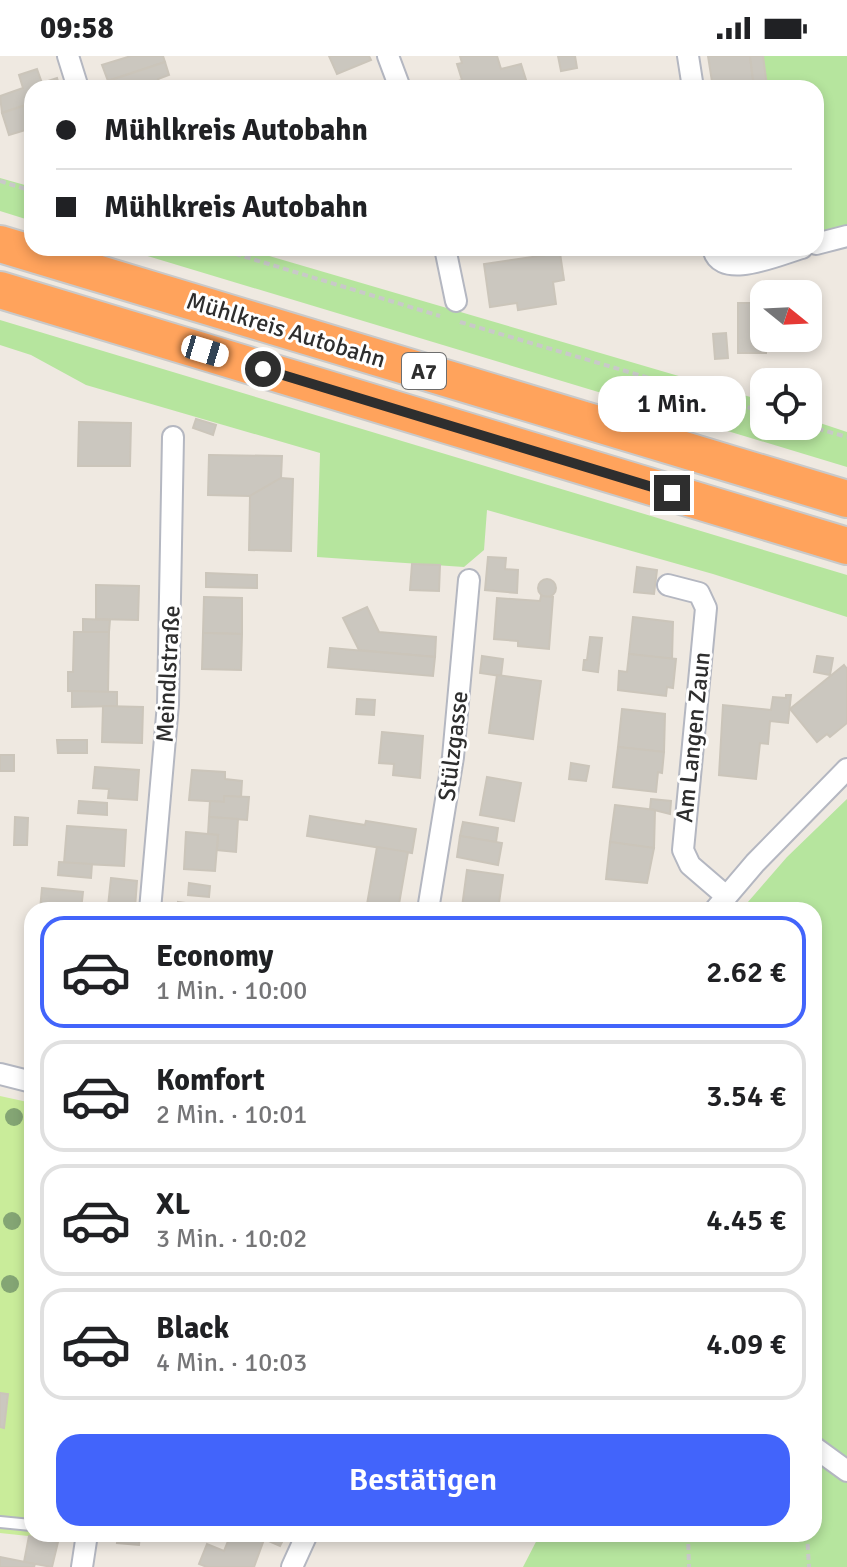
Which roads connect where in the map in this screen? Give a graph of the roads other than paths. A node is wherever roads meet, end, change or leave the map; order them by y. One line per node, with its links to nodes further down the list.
1 (68, 56): 4 (street)
2 (388, 56): 5 (street)
3 (688, 56): 6 (street)
4 (76, 80)
5 (397, 80)
6 (692, 80)
7 (847, 236): 8 (street)
8 (824, 242)
9 (0, 244): 10 (highway, Mühlkreis Autobahn / A7)
10 (24, 251)
11 (40, 256): 18 (highway, Mühlkreis Autobahn / A7)
12 (446, 256): 16 (street)
13 (718, 256): 14 (street)
14 (773, 256)
15 (0, 290): 19 (highway, Mühlkreis Autobahn / A7)
16 (454, 313)
17 (173, 437): 23 (street, Meindlstraße)
18 (847, 499)
19 (847, 546)
20 (469, 580): 24 (street, Stülzgasse)
21 (668, 585): 25 (street, Am Langen Zaun)
22 (847, 769): 26 (street, Am Langen Zaun)
23 (151, 902)
24 (429, 902)
25 (720, 902)
26 (722, 902)
27 (0, 1074): 28 (street)
28 (24, 1080)
29 (822, 1453): 30 (street)
30 (847, 1471)
31 (0, 1522): 32 (lane)
32 (24, 1524)
33 (86, 1542): 35 (street)
34 (303, 1542): 36 (street)
35 (82, 1567)
36 (292, 1567)

